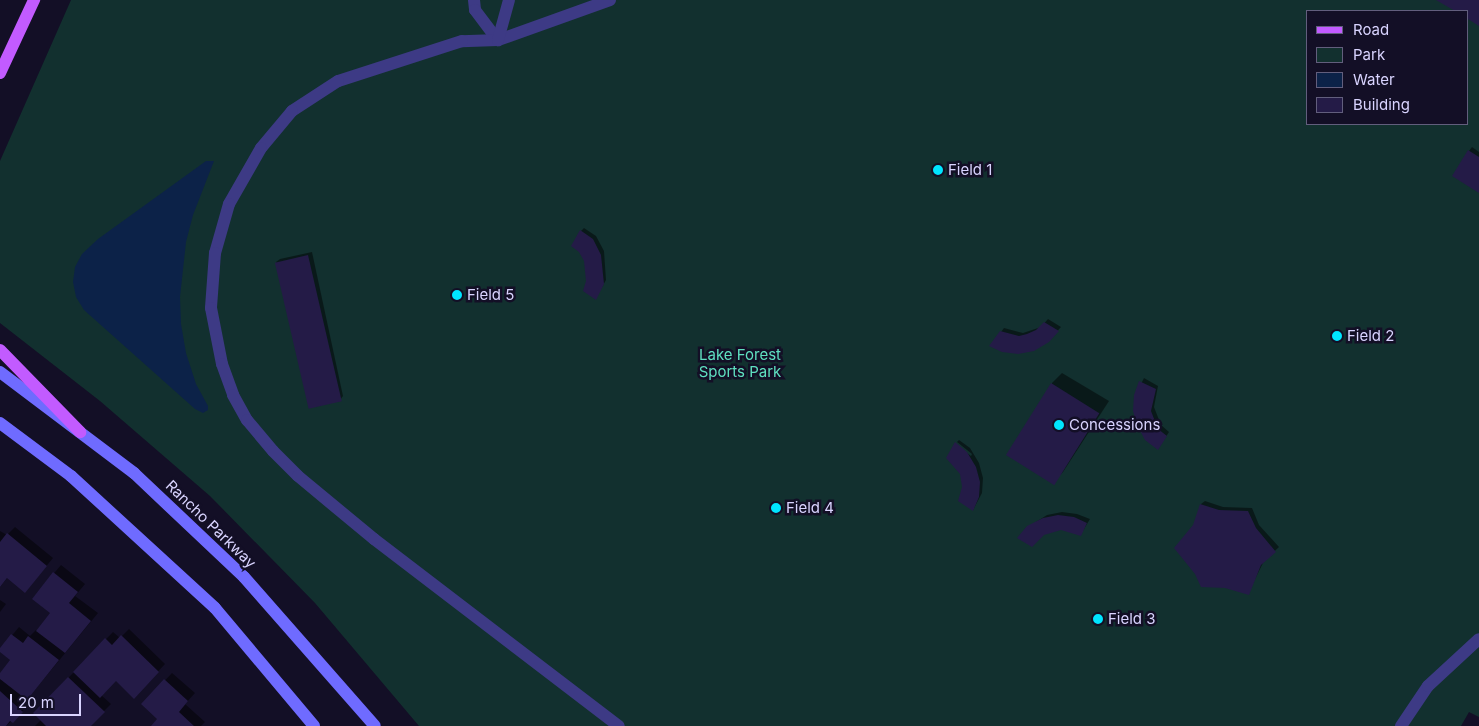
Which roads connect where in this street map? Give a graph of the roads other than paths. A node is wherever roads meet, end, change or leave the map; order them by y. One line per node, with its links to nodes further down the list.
1 (34, 0): 6 (main road)
2 (474, 0): 5 (street)
3 (509, 0): 5 (street)
4 (610, 0): 5 (street)
5 (498, 40): 14 (street)
6 (0, 73)
7 (0, 350): 10 (main road)
8 (0, 372): 10 (main road, Rancho Parkway)
9 (0, 422): 12 (main road)
10 (80, 432): 13 (main road, Rancho Parkway)
11 (1479, 639): 15 (street)
12 (314, 726)
13 (375, 726)
14 (619, 726)
15 (1401, 726)

